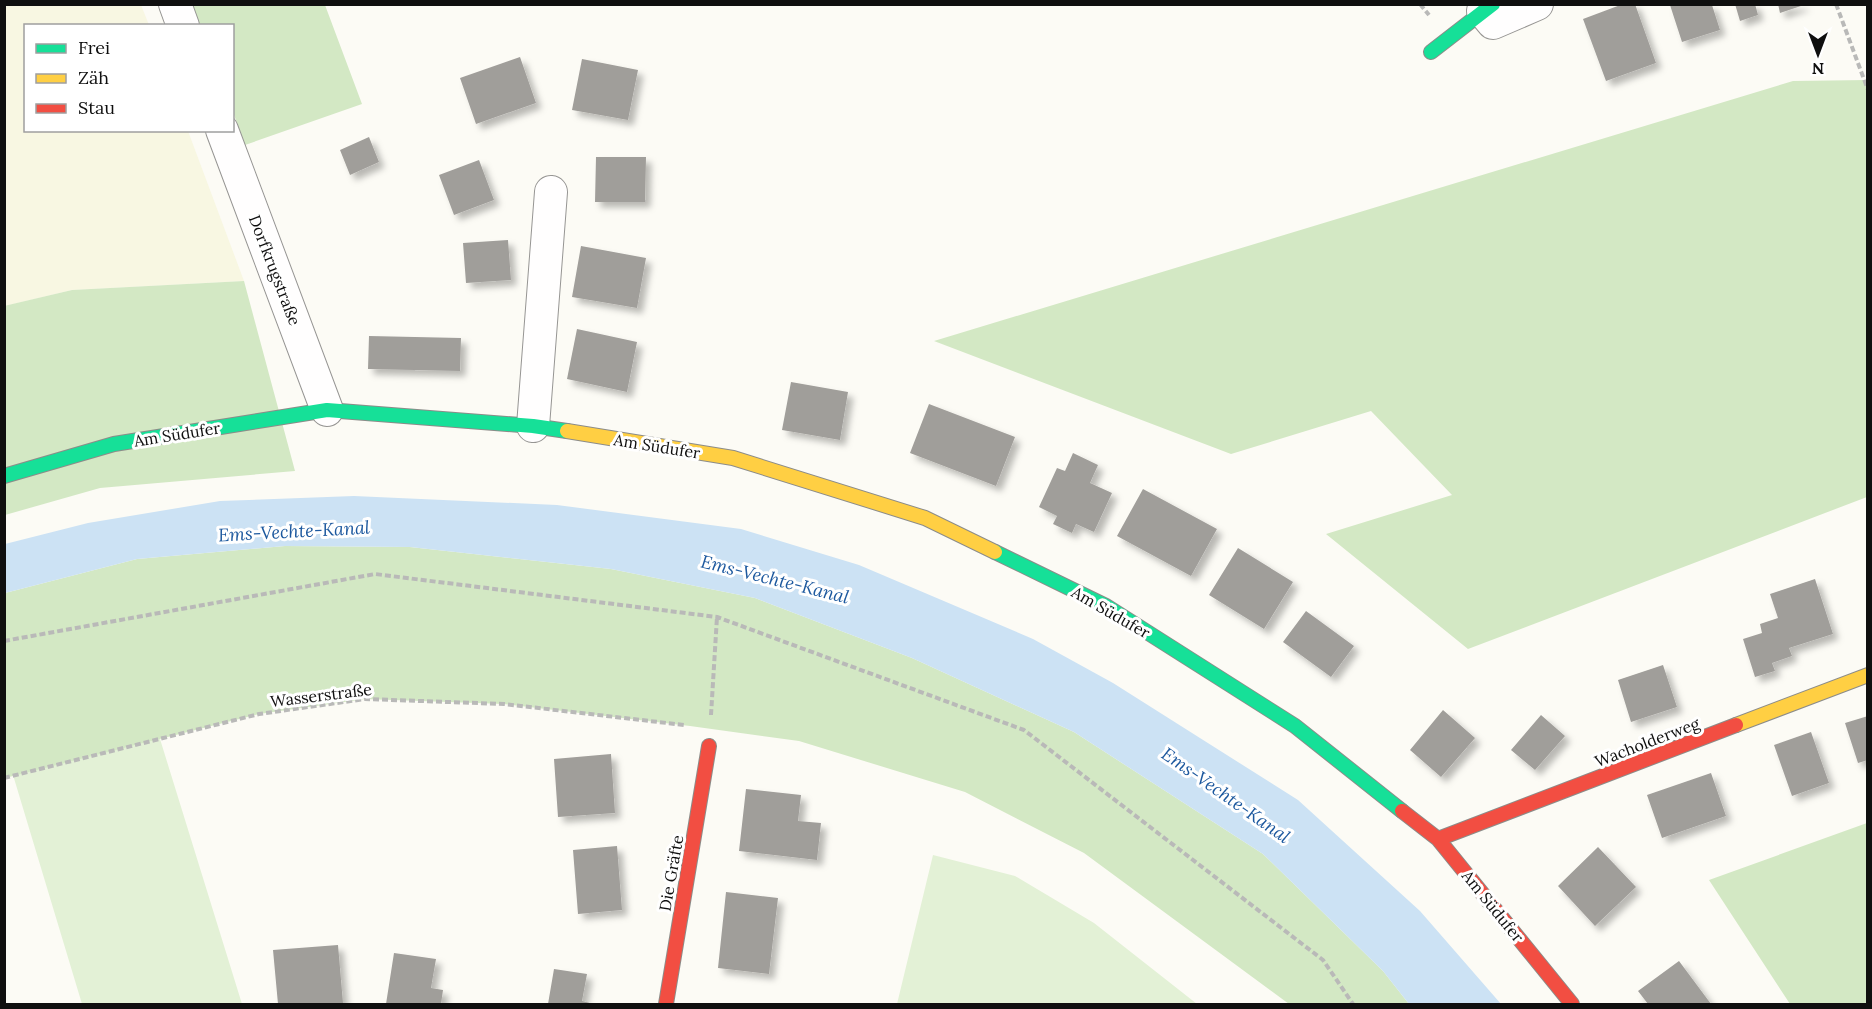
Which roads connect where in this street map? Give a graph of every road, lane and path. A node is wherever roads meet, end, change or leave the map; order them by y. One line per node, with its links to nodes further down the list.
1 (175, 4): 5 (street)
2 (1537, 4): 4 (street)
3 (1836, 4): 7 (path)
4 (1488, 8): 6 (street)
5 (182, 24)
6 (1431, 52)
7 (1868, 90)
8 (223, 132): 10 (street, Dorfkrugstraße)
9 (551, 192): 11 (street)
10 (327, 410): 11 (street, Am Südufer); 12 (street, Am Südufer)
11 (533, 426): 18 (street, Am Südufer)
12 (4, 476)
13 (717, 617): 14 (path); 16 (path); 20 (path)
14 (4, 641)
15 (1868, 675): 18 (street, Wacholderweg)
16 (709, 746): 17 (path, Wasserstraße); 19 (street, Die Gräfte)
17 (4, 778)
18 (1438, 839): 21 (street, Am Südufer)
19 (666, 1005)
20 (1353, 1005)
21 (1572, 1005)

